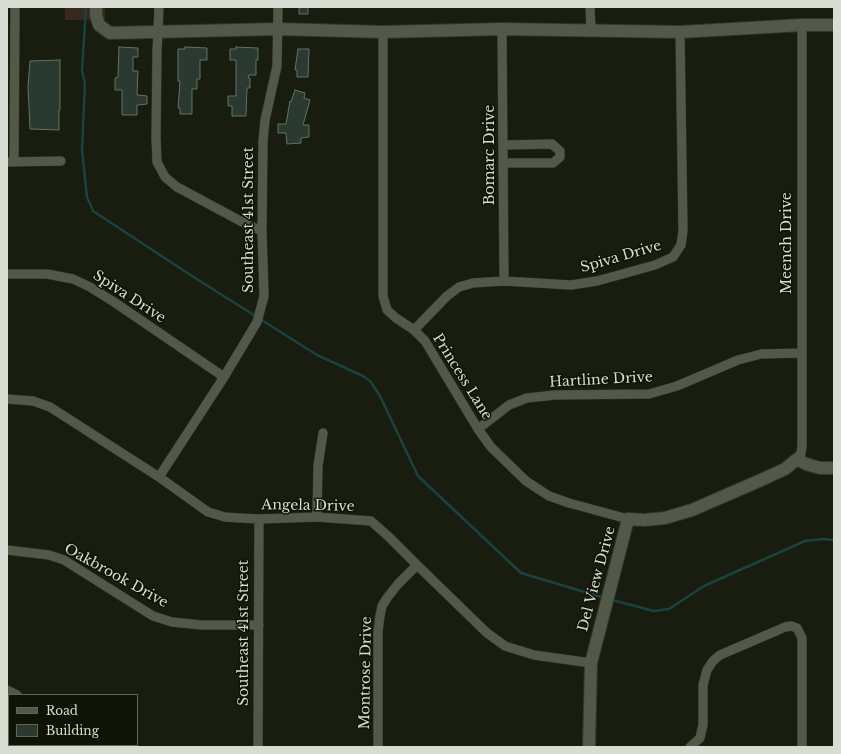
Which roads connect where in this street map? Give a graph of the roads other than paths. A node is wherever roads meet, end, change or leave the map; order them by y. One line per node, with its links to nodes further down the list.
1 (15, 7): 14 (street)
2 (96, 7): 11 (street)
3 (160, 7): 11 (street)
4 (278, 7): 8 (street, Southeast 41st Street)
5 (590, 7): 10 (street)
6 (802, 25): 7 (street); 13 (street); 23 (street, Meench Drive)
7 (834, 25)
8 (278, 30): 11 (street); 12 (street); 19 (street, Southeast 41st Street)
9 (502, 30): 10 (street); 12 (street); 15 (street, Bomarc Drive)
10 (591, 30): 13 (street)
11 (159, 32): 19 (street)
12 (383, 32): 22 (street, Princess Lane)
13 (680, 32): 21 (street, Spiva Drive)
14 (11, 59): 16 (street)
15 (504, 145): 18 (street, Bomarc Drive); 18 (street)
16 (10, 162): 17 (street)
17 (61, 162)
18 (504, 163): 21 (street, Bomarc Drive)
19 (262, 231): 24 (street, Southeast 41st Street)
20 (7, 274): 24 (street, Spiva Drive)
21 (504, 281): 22 (street, Spiva Drive)
22 (414, 330): 26 (street, Princess Lane)
23 (801, 352): 26 (street, Hartline Drive); 28 (street, Meench Drive)
24 (224, 377): 30 (street, Southeast 41st Street)
25 (7, 399): 30 (street, Angela Drive)
26 (478, 429): 32 (street, Princess Lane)
27 (323, 433): 31 (street)
28 (797, 459): 29 (street); 32 (street, Del View Drive)
29 (834, 468)
30 (159, 477): 33 (street, Angela Drive)
31 (317, 517): 33 (street, Angela Drive); 35 (street, Angela Drive)
32 (628, 518): 37 (street, Del View Drive)
33 (259, 519): 36 (street, Southeast 41st Street)
34 (7, 550): 36 (street, Oakbrook Drive)
35 (416, 565): 37 (street, Angela Drive); 39 (street, Montrose Drive)
36 (258, 626): 38 (street, Southeast 41st Street)
37 (591, 663): 40 (street, Del View Drive)
38 (258, 747)
39 (378, 747)
40 (589, 747)
41 (690, 747): 42 (street)
42 (802, 747)

